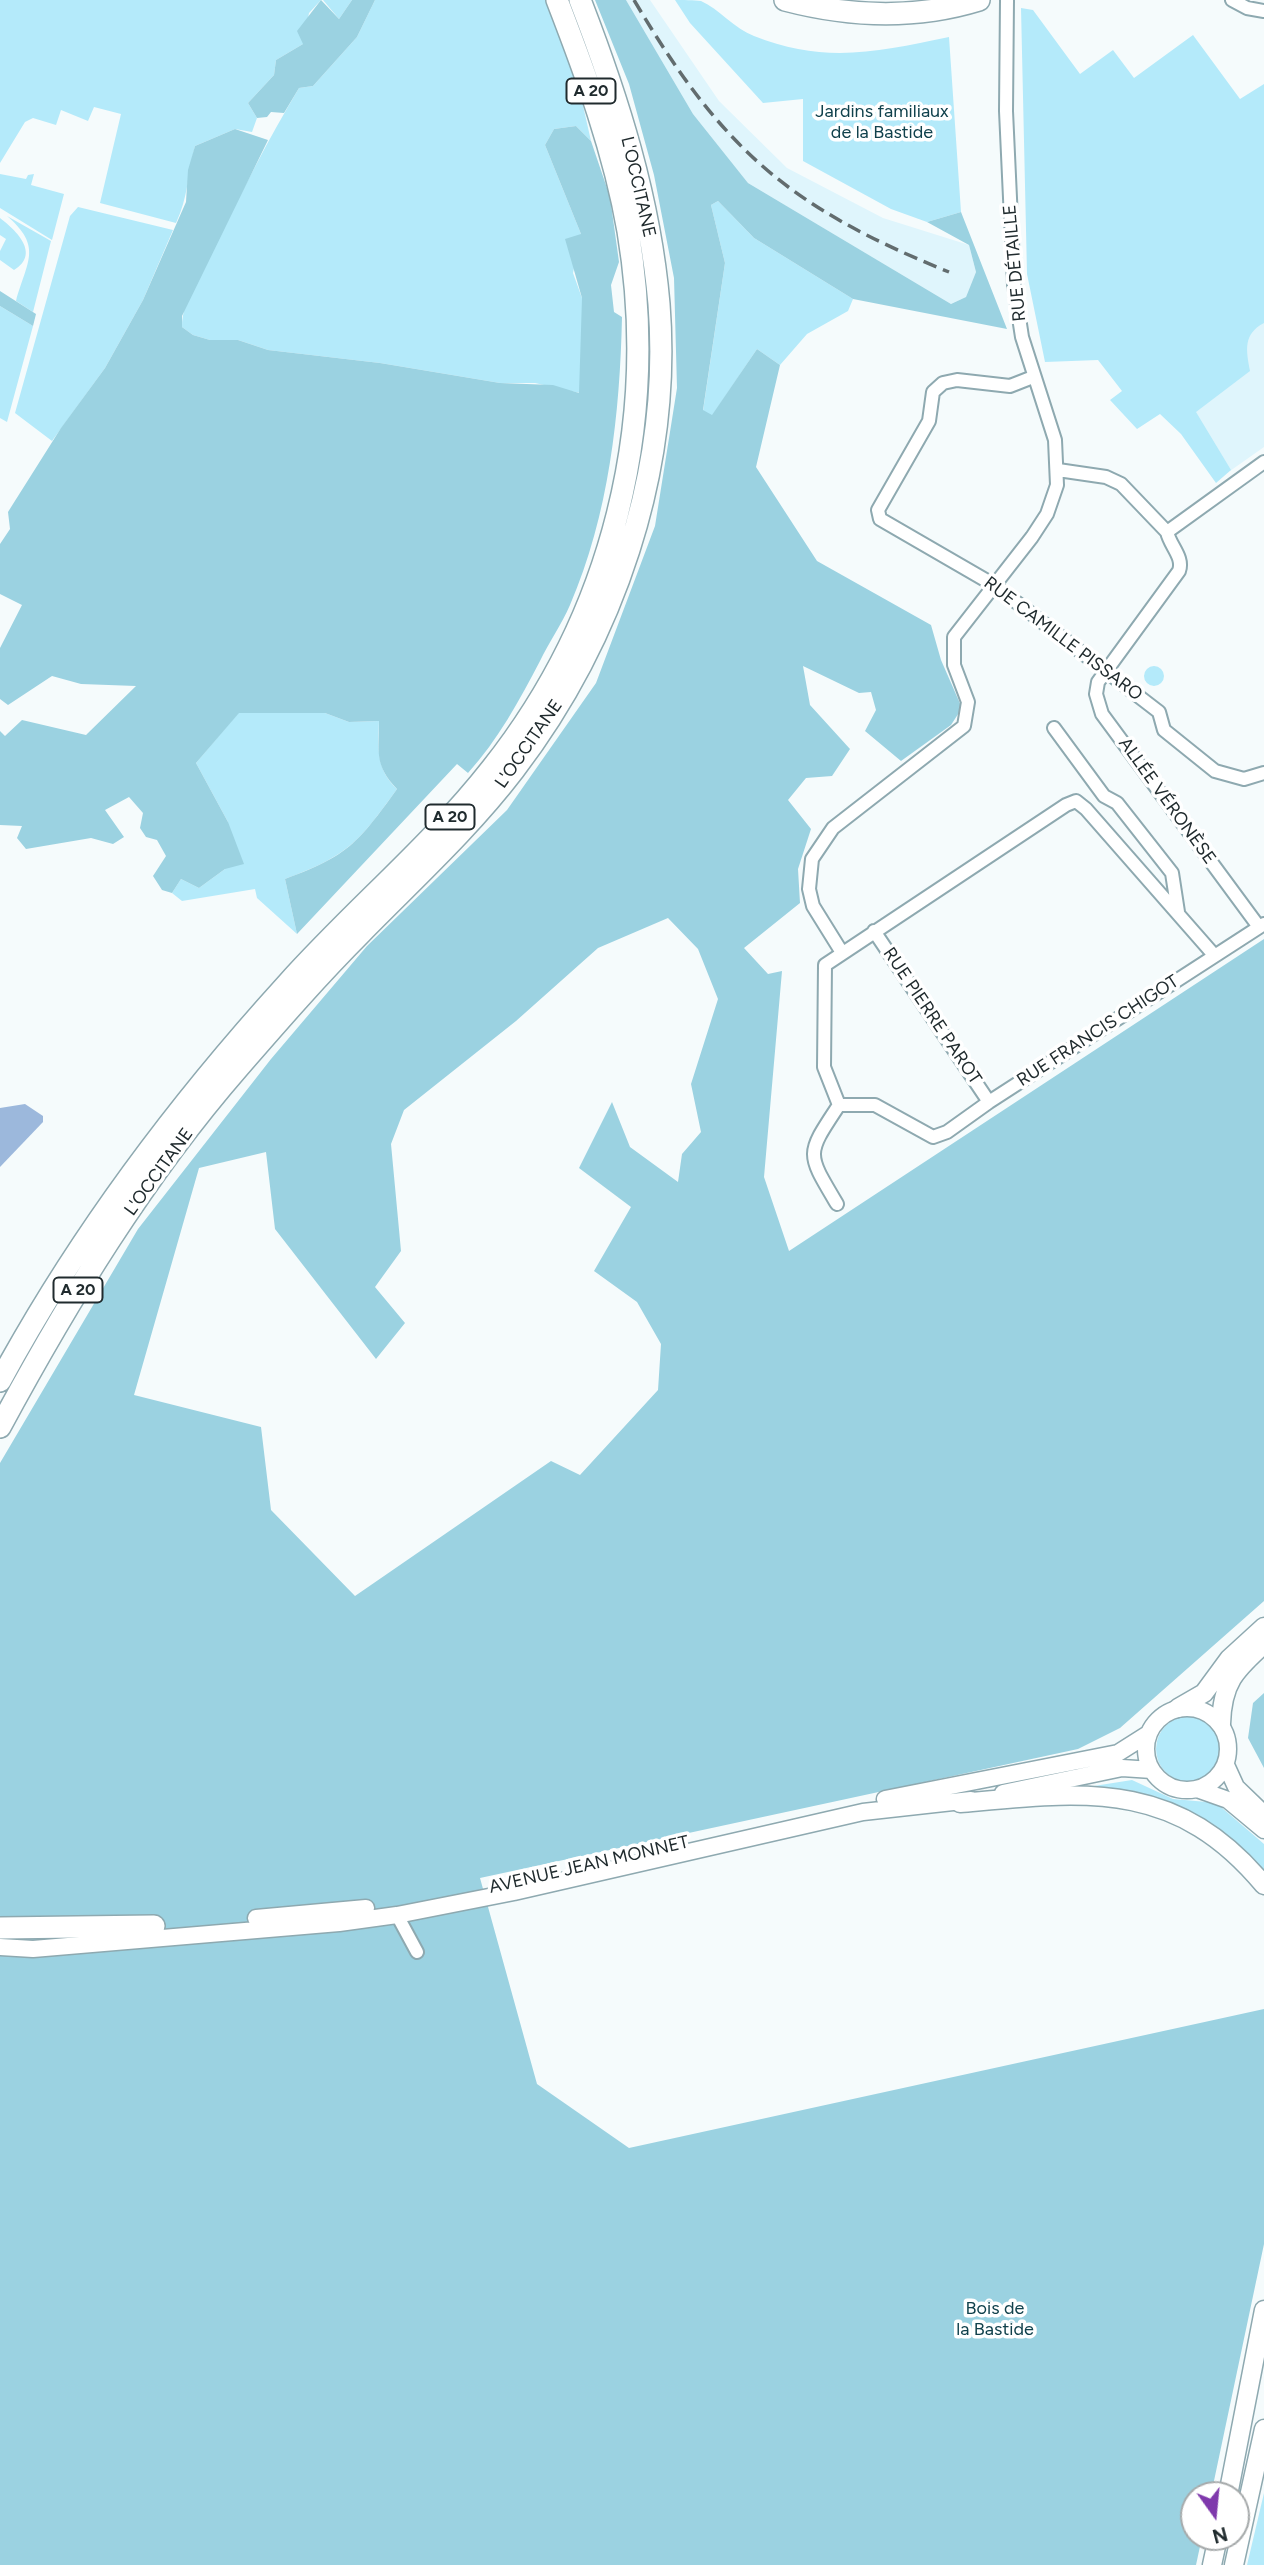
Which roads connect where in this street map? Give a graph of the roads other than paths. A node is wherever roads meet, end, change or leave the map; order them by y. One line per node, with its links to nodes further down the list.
1 (557, 0): 24 (highway, L'OCCITANE / A 20)
2 (580, 0): 25 (highway, L'OCCITANE / A 20)
3 (785, 0): 4 (highway)
4 (979, 0)
5 (1007, 0): 8 (street, RUE DÉTAILLE)
6 (1232, 0): 7 (street)
7 (1264, 11)
8 (1033, 377): 10 (street, RUE DÉTAILLE); 12 (street, RUE CAMILLE PISSARO)
9 (1264, 462): 11 (street)
10 (1058, 470): 11 (street); 12 (street, RUE DÉTAILLE)
11 (1167, 532): 13 (street, ALLÉE VÉRONÈSE)
12 (994, 585): 13 (street, RUE CAMILLE PISSARO); 19 (street, RUE DÉTAILLE)
13 (1108, 671): 15 (street, RUE CAMILLE PISSARO); 17 (street, ALLÉE VÉRONÈSE)
14 (1054, 728): 16 (street)
15 (1264, 773)
16 (1178, 912): 18 (street); 20 (street)
17 (1261, 926): 20 (street, RUE FRANCIS CHIGOT)
18 (874, 931): 19 (street); 21 (street, RUE PIERRE PAROT)
19 (841, 951): 22 (street)
20 (1214, 956): 21 (street, RUE FRANCIS CHIGOT)
21 (989, 1102): 22 (street, RUE FRANCIS CHIGOT)
22 (839, 1105): 23 (street)
23 (836, 1203)
24 (0, 1381)
25 (0, 1427)
26 (1264, 1627): 28 (main road)
27 (1264, 1644): 29 (main road)
28 (1178, 1708): 29 (main road); 30 (main road)
29 (1221, 1724): 31 (main road)
30 (1149, 1734): 32 (main road); 39 (main road, AVENUE JEAN MONNET)
31 (1226, 1765): 33 (main road); 35 (main road)
32 (1152, 1770): 33 (main road); 34 (main road, AVENUE JEAN MONNET)
33 (1197, 1789): 36 (main road)
34 (960, 1803): 37 (main road); 38 (main road, AVENUE JEAN MONNET)
35 (1264, 1814)
36 (1264, 1830)
37 (1264, 1885)
38 (397, 1915): 42 (main road, AVENUE JEAN MONNET); 43 (street)
39 (154, 1926): 40 (highway); 42 (main road, AVENUE JEAN MONNET)
40 (0, 1928)
41 (0, 1947): 42 (main road, AVENUE JEAN MONNET)
42 (18, 1947)
43 (417, 1952)
44 (1264, 2310): 47 (main road)
45 (1264, 2429): 48 (main road)
46 (1264, 2447): 49 (main road)
47 (1231, 2481)
48 (1250, 2492)
49 (1250, 2496)

